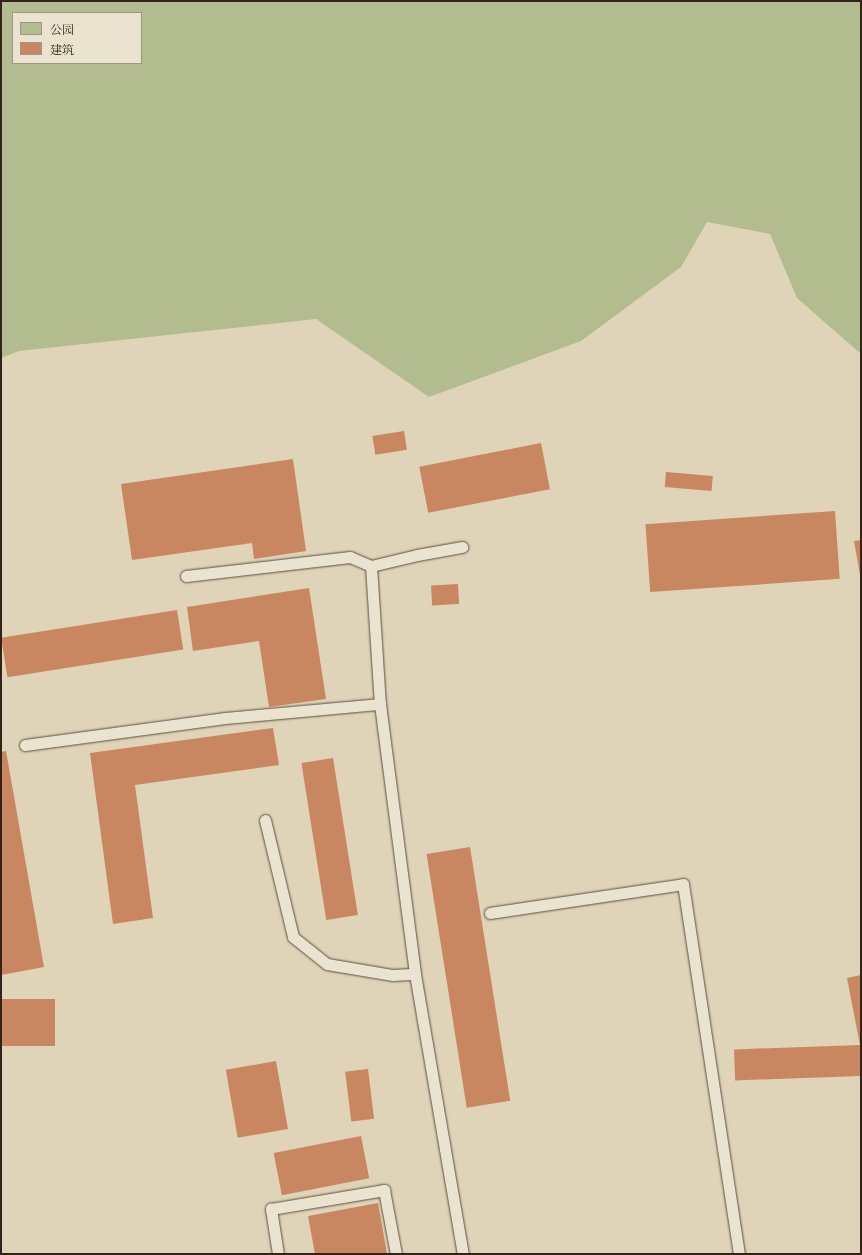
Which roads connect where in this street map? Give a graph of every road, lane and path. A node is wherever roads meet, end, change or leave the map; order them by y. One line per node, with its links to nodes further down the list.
1 (462, 547): 2 (lane)
2 (370, 566): 3 (lane); 4 (lane)
3 (186, 576)
4 (380, 704): 5 (lane); 8 (lane)
5 (25, 745)
6 (265, 820): 8 (lane)
7 (490, 913): 12 (lane)
8 (415, 974): 11 (lane)
9 (278, 1254): 10 (lane)
10 (396, 1254)
11 (463, 1254)
12 (739, 1254)

